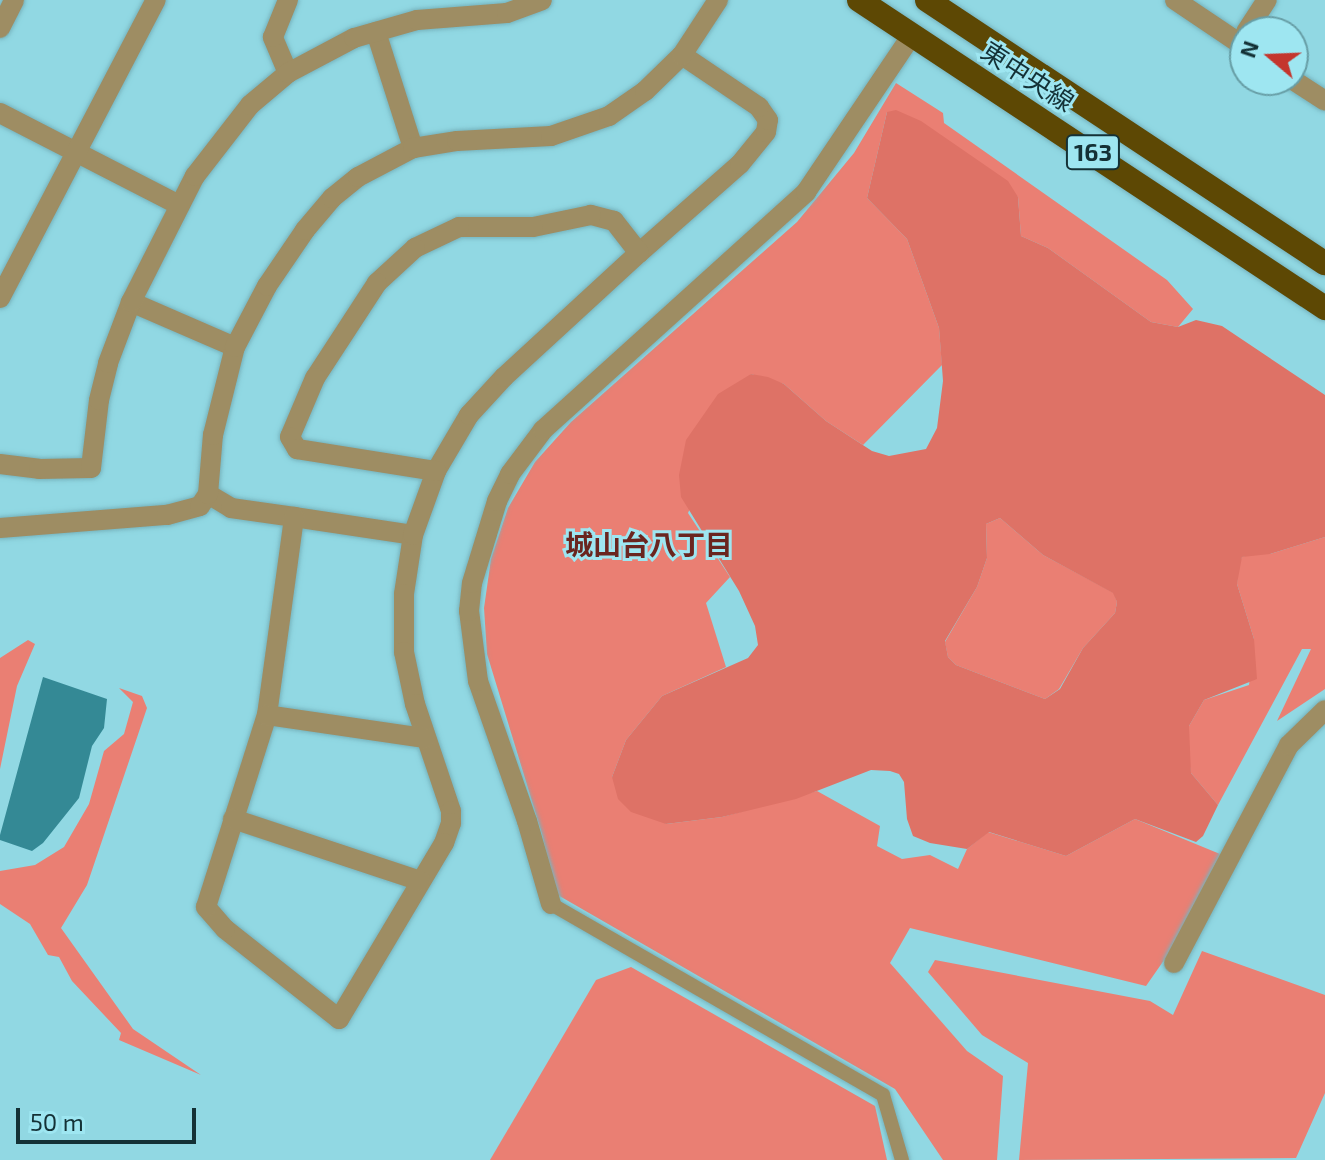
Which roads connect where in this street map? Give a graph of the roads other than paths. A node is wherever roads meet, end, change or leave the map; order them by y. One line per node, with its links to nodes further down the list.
1 (14, 0): 9 (street)
2 (156, 0): 17 (street)
3 (288, 0): 14 (street)
4 (542, 0): 11 (street)
5 (718, 0): 13 (street)
6 (859, 0): 12 (highway, 東中央線 / 163)
7 (927, 0): 20 (highway, 東中央線 / 163)
8 (1175, 0): 10 (street)
9 (0, 28)
10 (1229, 31)
11 (376, 32): 14 (street); 16 (street)
12 (912, 35): 23 (highway, 東中央線 / 163); 36 (street)
13 (682, 55): 16 (street); 19 (street)
14 (288, 73): 18 (street)
15 (0, 113): 17 (street)
16 (413, 148): 24 (street)
17 (75, 151): 18 (street); 21 (street)
18 (179, 205): 22 (street)
19 (639, 253): 26 (street); 26 (street)
20 (1325, 263)
21 (0, 298)
22 (131, 302): 24 (street); 25 (street)
23 (1325, 308)
24 (235, 347): 27 (street)
25 (0, 464)
26 (436, 471): 30 (street)
27 (208, 494): 28 (street); 29 (street)
28 (294, 517): 30 (street); 32 (street)
29 (0, 528)
30 (413, 535): 33 (street)
31 (1325, 710): 37 (street)
32 (267, 715): 33 (street); 34 (street)
33 (425, 738): 35 (street)
34 (233, 819): 35 (street); 35 (street)
35 (420, 881)
36 (551, 904): 38 (lane)
37 (1174, 963)
38 (902, 1160)

